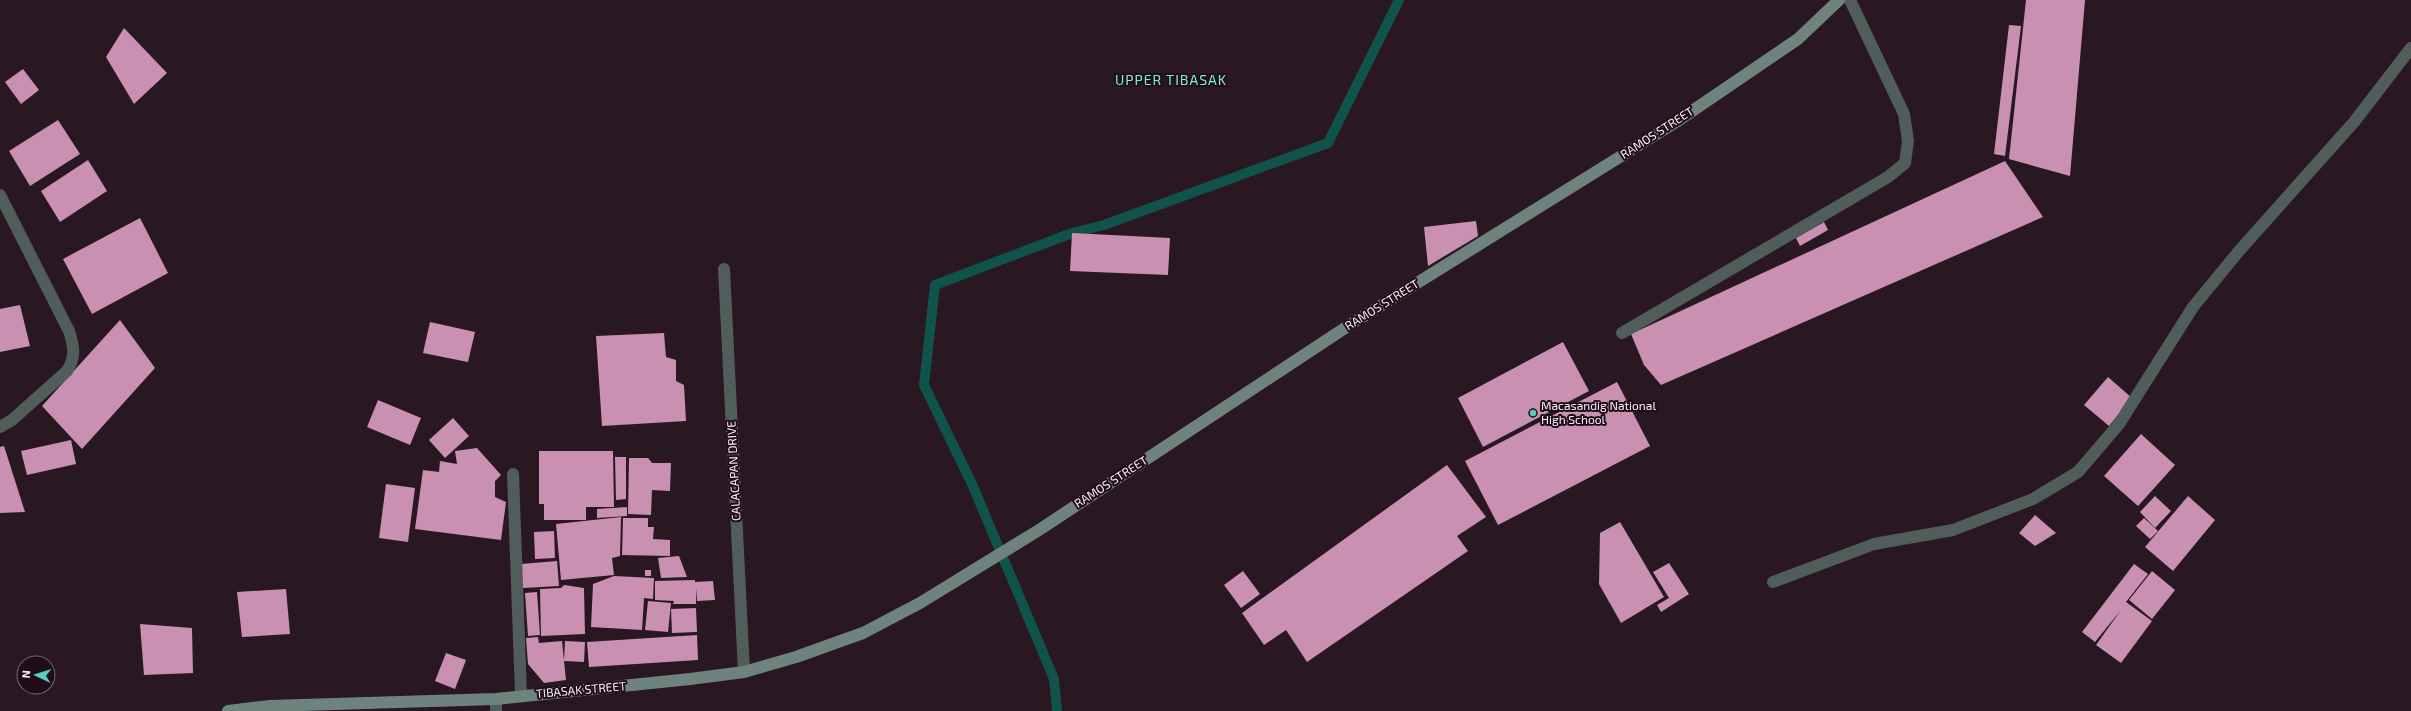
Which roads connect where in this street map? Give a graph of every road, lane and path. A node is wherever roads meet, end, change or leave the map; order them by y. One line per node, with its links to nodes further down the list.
1 (1839, 0): 10 (street, RAMOS STREET)
2 (1850, 0): 6 (street)
3 (2411, 48): 9 (street)
4 (0, 195): 7 (street)
5 (724, 270): 11 (street, CALACAPAN DRIVE)
6 (1622, 333)
7 (0, 427)
8 (514, 474): 12 (street)
9 (1773, 582)
10 (920, 602): 11 (street, TIBASAK STREET)
11 (744, 672): 12 (street, TIBASAK STREET)
12 (521, 695): 13 (street, TIBASAK STREET)
13 (496, 699): 14 (street, TIBASAK STREET); 15 (street)
14 (228, 711)
15 (496, 711)

